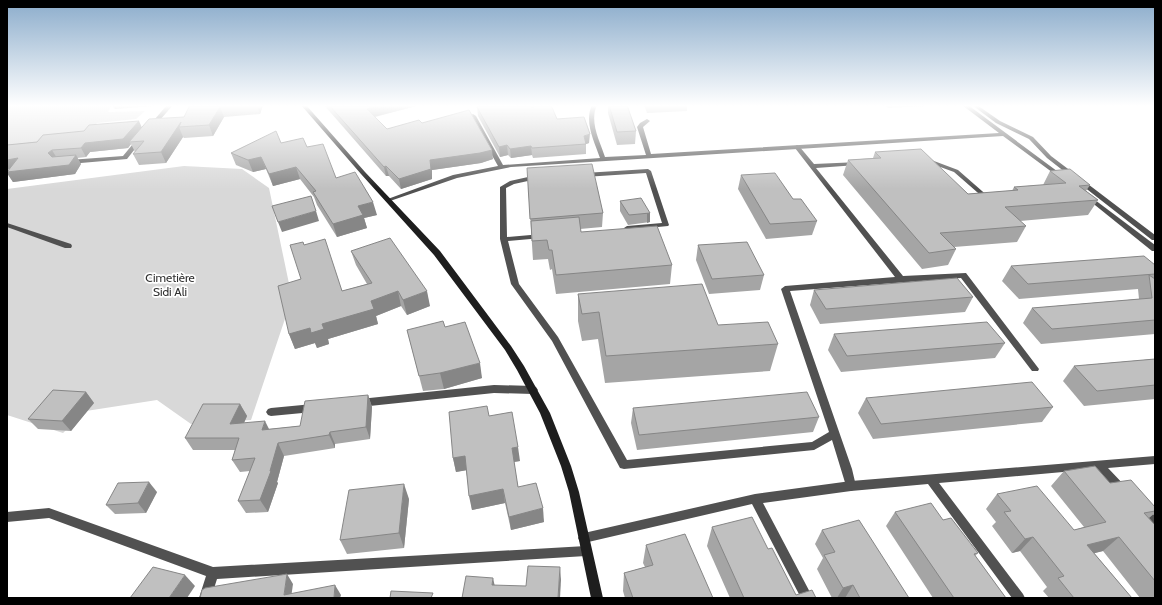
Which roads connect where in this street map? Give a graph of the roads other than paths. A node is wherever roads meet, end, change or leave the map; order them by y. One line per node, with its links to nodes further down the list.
1 (146, 133): 13 (street)
2 (330, 133): 22 (main road)
3 (483, 133): 15 (street)
4 (595, 133): 12 (street)
5 (642, 133): 10 (street)
6 (1021, 133): 8 (street)
7 (1004, 134): 8 (street); 9 (street); 19 (street)
8 (1029, 137): 26 (street)
9 (797, 147): 10 (street); 16 (street)
10 (649, 156): 12 (street)
11 (920, 158): 21 (street)
12 (603, 159): 15 (street)
13 (66, 162)
14 (866, 162): 16 (street)
15 (501, 166): 22 (street)
16 (812, 166): 30 (street)
17 (577, 175): 24 (street)
18 (545, 177): 27 (street)
19 (1065, 180)
20 (1084, 194): 29 (street)
21 (988, 198)
22 (388, 200): 32 (main road)
23 (7, 225): 28 (street)
24 (620, 229)
25 (551, 235): 27 (street)
26 (1155, 238)
27 (504, 239): 36 (street)
28 (68, 246)
29 (1155, 249)
30 (901, 279): 31 (street); 36 (street)
31 (1035, 369)
32 (533, 390): 33 (street); 44 (main road)
33 (348, 404)
34 (325, 407): 35 (street)
35 (271, 412)
36 (835, 434): 40 (street)
37 (1155, 460): 38 (street)
38 (1098, 465): 39 (street); 43 (street)
39 (931, 480): 40 (street); 50 (street)
40 (851, 486): 41 (street)
41 (755, 499): 44 (street); 49 (street)
42 (7, 517): 46 (street)
43 (1155, 524)
44 (584, 538): 45 (main road)
45 (586, 551): 46 (street); 48 (main road)
46 (213, 573): 47 (street)
47 (205, 598)
48 (597, 598)
49 (807, 598)
50 (1019, 598)

